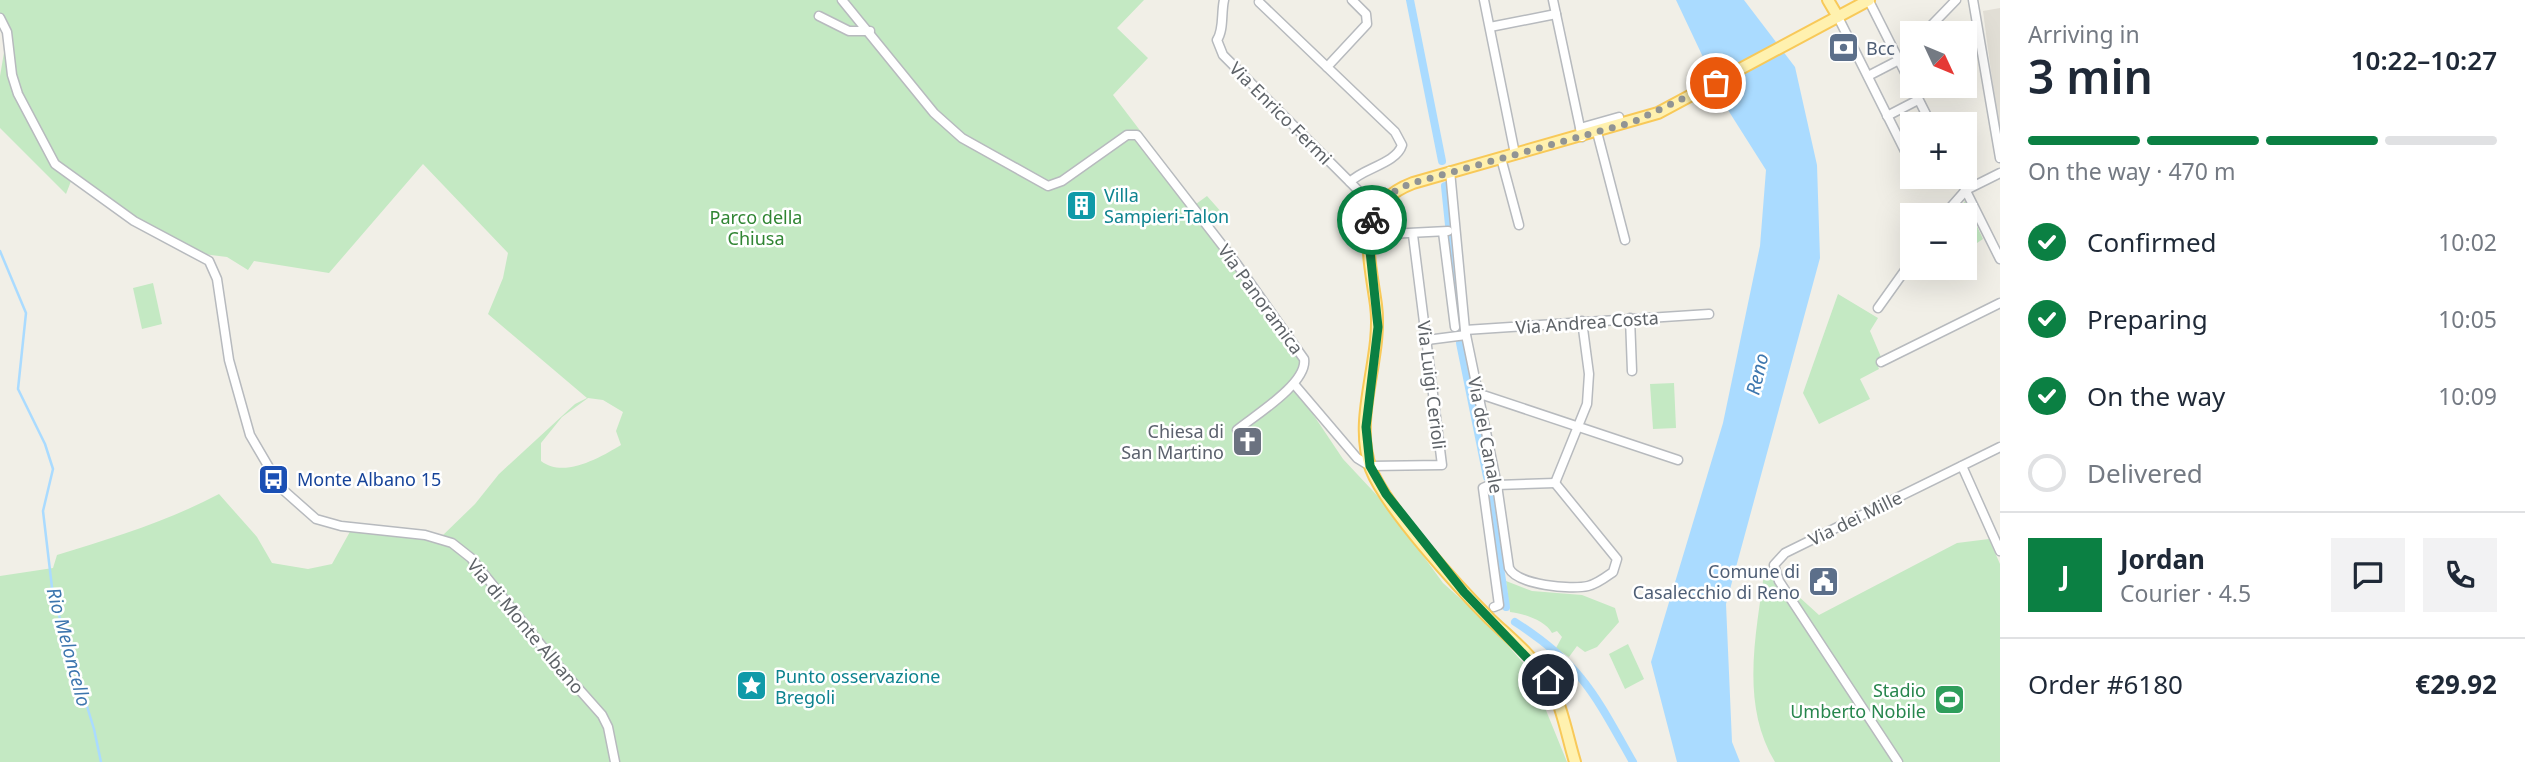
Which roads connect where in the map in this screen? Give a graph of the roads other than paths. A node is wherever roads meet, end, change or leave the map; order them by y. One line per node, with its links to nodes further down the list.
1 (842, 0): 17 (street, Via Panoramica)
2 (1224, 0): 33 (street, Via Enrico Fermi)
3 (1352, 0): 19 (street)
4 (1484, 0): 16 (street)
5 (1553, 0): 11 (street)
6 (1828, 0): 13 (main road)
7 (1869, 0): 13 (main road); 18 (street)
8 (1956, 0): 15 (street)
9 (1973, 0): 30 (street)
10 (1259, 2): 19 (street)
11 (1556, 14): 16 (street); 25 (street)
12 (819, 16): 17 (street)
13 (1838, 17): 20 (street); 26 (main road)
14 (0, 18): 68 (street, Via di Monte Albano)
15 (1936, 21)
16 (1490, 27): 28 (street)
17 (870, 31): 55 (street, Via Panoramica)
18 (1899, 60): 20 (street); 21 (street)
19 (1327, 67): 33 (street)
20 (1867, 76): 23 (street)
21 (1918, 100): 22 (street); 23 (street)
22 (1924, 112)
23 (1887, 116): 27 (street)
24 (1619, 117): 25 (street)
25 (1581, 132): 26 (main road); 28 (main road)
26 (1597, 132): 42 (street)
27 (1900, 141)
28 (1515, 153): 29 (main road)
29 (1501, 158): 31 (main road); 37 (street)
30 (2000, 158)
31 (1450, 171): 36 (main road); 38 (street, Via del Canale)
32 (2000, 173): 34 (street)
33 (1350, 182): 36 (street, Via Enrico Fermi)
34 (1966, 190): 35 (street); 43 (street)
35 (1955, 203)
36 (1376, 209): 40 (main road)
37 (1519, 225)
38 (1455, 231): 39 (street); 51 (street, Via del Canale)
39 (1443, 232): 41 (street); 50 (street)
40 (1369, 235): 41 (street); 61 (main road)
41 (1413, 235): 52 (street, Via Luigi Cerioli)
42 (1625, 240)
43 (2000, 259)
44 (1900, 277): 46 (street)
45 (2000, 303): 53 (street)
46 (1878, 308)
47 (1709, 314): 48 (street, Via Andrea Costa)
48 (1630, 318): 49 (street, Via Andrea Costa); 54 (street)
49 (1582, 321): 51 (street, Via Andrea Costa); 57 (street)
50 (1455, 327)
51 (1466, 332): 52 (street, Via Andrea Costa); 56 (street, Via del Canale)
52 (1427, 340): 61 (street, Via Luigi Cerioli)
53 (1881, 362)
54 (1632, 370)
55 (1294, 384): 58 (street); 61 (street, Via Panoramica)
56 (1477, 393): 57 (street); 64 (street, Via del Canale)
57 (1579, 426): 60 (street); 63 (street)
58 (1237, 430)
59 (2000, 447): 62 (street, Via dei Mille)
60 (1678, 460)
61 (1370, 466): 69 (main road)
62 (1962, 466): 65 (street); 70 (street, Via dei Mille)
63 (1555, 483): 64 (street); 64 (street, Via del Canale)
64 (1496, 484): 67 (street)
65 (1997, 535): 66 (street)
66 (2000, 551)
67 (1494, 607)
68 (615, 762)
69 (1574, 762)
70 (1898, 762)

